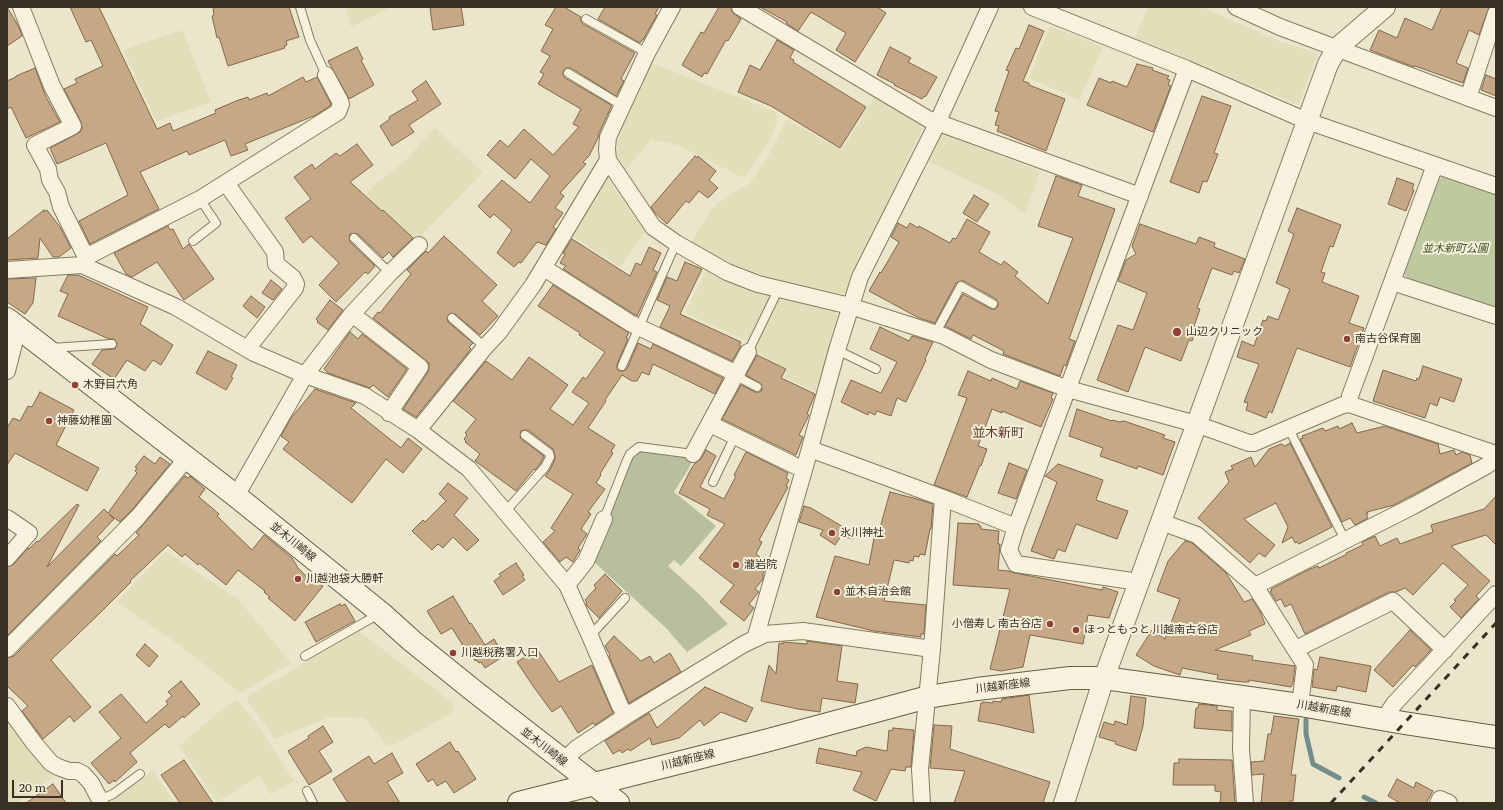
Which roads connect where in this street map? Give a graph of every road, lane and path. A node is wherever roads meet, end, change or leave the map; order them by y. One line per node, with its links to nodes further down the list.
1 (22, 7): 31 (street)
2 (300, 7): 15 (lane)
3 (672, 7): 12 (street)
4 (740, 7): 20 (street)
5 (990, 7): 20 (street)
6 (1032, 7): 13 (street)
7 (1385, 7): 11 (street)
8 (1243, 9): 11 (street)
9 (1495, 18): 16 (street)
10 (586, 19): 12 (lane)
11 (1337, 48): 16 (street); 19 (street)
12 (647, 53): 17 (street)
13 (1187, 69): 19 (street); 25 (street)
14 (568, 72): 17 (lane)
15 (326, 75): 23 (street)
16 (1468, 98): 18 (street)
17 (623, 106): 21 (street)
18 (1496, 108)
19 (1307, 121): 22 (street); 61 (street)
20 (936, 122): 25 (street); 38 (street)
21 (608, 160): 29 (street); 32 (street)
22 (1435, 165): 24 (street); 35 (street)
23 (226, 183): 26 (street); 48 (street)
24 (1496, 186)
25 (1140, 196): 57 (street)
26 (200, 198): 28 (lane); 31 (street)
27 (354, 238): 34 (lane)
28 (193, 242)
29 (676, 243): 36 (street); 43 (lane)
30 (419, 245): 34 (street)
31 (84, 261): 33 (street); 48 (street)
32 (544, 268): 43 (street); 46 (street)
33 (7, 270)
34 (390, 273): 39 (street)
35 (1392, 282): 40 (street); 58 (street)
36 (778, 288): 38 (street); 50 (lane)
37 (993, 304): 44 (lane)
38 (850, 306): 44 (street); 49 (street)
39 (352, 314): 54 (street); 59 (street)
40 (1496, 316)
41 (452, 318): 46 (lane)
42 (13, 323): 47 (main road, 並木川崎線); 53 (street)
43 (640, 327): 51 (lane); 55 (street)
44 (935, 334): 57 (street)
45 (112, 344): 47 (lane)
46 (485, 347): 62 (street)
47 (46, 349): 69 (main road, 並木川崎線)
48 (247, 349): 54 (street)
49 (837, 350): 52 (lane); 66 (street)
50 (748, 352): 55 (street)
51 (622, 366)
52 (876, 369)
53 (7, 371)
54 (305, 375): 59 (street); 72 (street)
55 (736, 375): 56 (lane); 60 (street)
56 (757, 387)
57 (1068, 389): 61 (street); 78 (street)
58 (1349, 404): 63 (street); 68 (street)
59 (389, 413): 62 (street)
60 (710, 424): 65 (street); 67 (street)
61 (1196, 424): 63 (street); 77 (street)
62 (418, 430): 74 (street)
63 (1289, 430): 79 (lane)
64 (525, 435): 74 (lane)
65 (735, 436): 70 (street); 71 (lane)
66 (810, 449): 70 (street); 73 (street)
67 (694, 454): 76 (lane)
68 (1496, 455): 79 (street)
69 (187, 458): 72 (main road, 並木川崎線); 89 (street)
70 (804, 470): 88 (street)
71 (713, 482)
72 (236, 496): 86 (main road, 並木川崎線)
73 (943, 498): 78 (street); 90 (street)
74 (505, 512): 82 (street)
75 (7, 518): 80 (street)
76 (604, 519): 82 (street)
77 (1161, 522): 81 (street); 83 (street)
78 (1016, 527): 81 (street)
79 (1345, 540): 83 (street)
80 (7, 558)
81 (1139, 582): 94 (street)
82 (567, 585): 87 (street)
83 (1255, 586): 91 (street)
84 (1496, 594): 92 (street)
85 (625, 598): 87 (lane)
86 (381, 613): 93 (lane); 102 (main road, 並木川崎線)
87 (590, 636): 99 (street)
88 (755, 639): 90 (street); 99 (street)
89 (7, 649)
90 (932, 649): 95 (street)
91 (1296, 649): 92 (street); 97 (street)
92 (1444, 650): 100 (street)
93 (305, 656)
94 (1104, 678): 95 (main road, 川越新座線); 96 (main road, 川越新座線); 111 (street)
95 (928, 697): 104 (main road, 川越新座線); 110 (street)
96 (1242, 697): 97 (main road, 川越新座線); 112 (street)
97 (1300, 705): 100 (main road, 川越新座線)
98 (7, 706): 106 (street)
99 (626, 716): 102 (street)
100 (1384, 719): 101 (main road, 川越新座線)
101 (1496, 737)
102 (563, 761): 104 (main road, 並木川崎線)
103 (140, 774): 106 (lane)
104 (595, 784): 108 (main road, 川越新座線); 109 (main road, 並木川崎線)
105 (307, 791): 107 (lane)
106 (100, 801)
107 (313, 803)
108 (519, 803)
109 (618, 803)
110 (922, 803)
111 (1064, 803)
112 (1245, 803)
113 (1438, 803): 114 (street)
114 (1449, 803)

